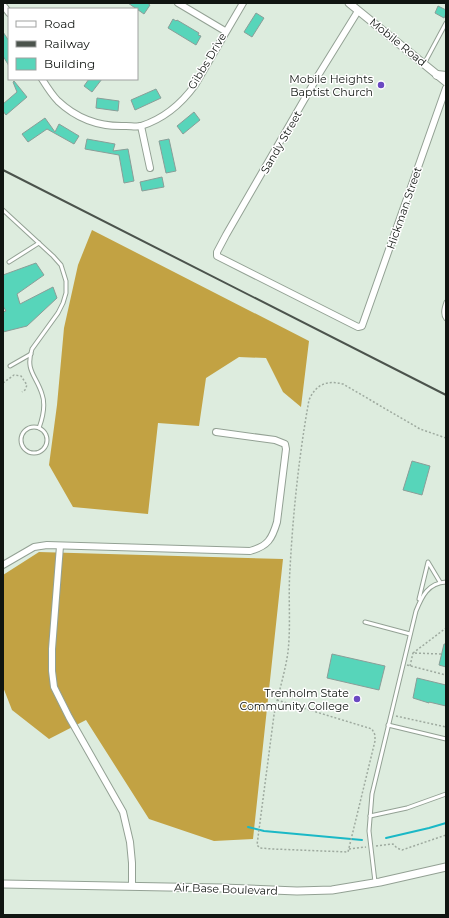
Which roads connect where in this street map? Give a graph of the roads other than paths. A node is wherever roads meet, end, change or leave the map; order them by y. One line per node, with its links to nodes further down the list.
1 (178, 3): 6 (street)
2 (243, 3): 6 (street, Gibbs Drive)
3 (349, 3): 4 (street, Mobile Road)
4 (358, 10): 7 (street, Mobile Road); 20 (street, Sandy Street)
5 (446, 23): 7 (lane)
6 (225, 31): 13 (street, Gibbs Drive)
7 (424, 64): 8 (street, Mobile Road)
8 (437, 75): 9 (main road); 11 (street, Mobile Road)
9 (446, 76)
10 (43, 80): 13 (street, Gibbs Drive)
11 (446, 82)
12 (446, 88): 20 (street, Hickman Street)
13 (141, 126): 14 (street)
14 (150, 168)
15 (3, 210): 16 (lane)
16 (39, 243): 17 (lane); 21 (lane)
17 (9, 262)
18 (446, 302): 19 (lane)
19 (446, 319)
20 (360, 327)
21 (31, 354): 22 (lane); 23 (lane)
22 (10, 366)
23 (39, 428): 23 (lane)
24 (216, 432): 25 (street)
25 (60, 546): 26 (street); 39 (street)
26 (3, 565)
27 (440, 582): 28 (lane); 29 (lane); 29 (lane)
28 (446, 582)
29 (416, 611): 31 (lane)
30 (365, 622): 31 (lane)
31 (410, 634): 32 (lane)
32 (388, 725): 33 (lane); 35 (lane)
33 (446, 739)
34 (446, 794): 35 (lane)
35 (370, 816): 37 (lane)
36 (446, 867): 37 (street, Air Base Boulevard)
37 (375, 883): 39 (street, Air Base Boulevard)
38 (3, 884): 39 (street, Air Base Boulevard)
39 (132, 886)

